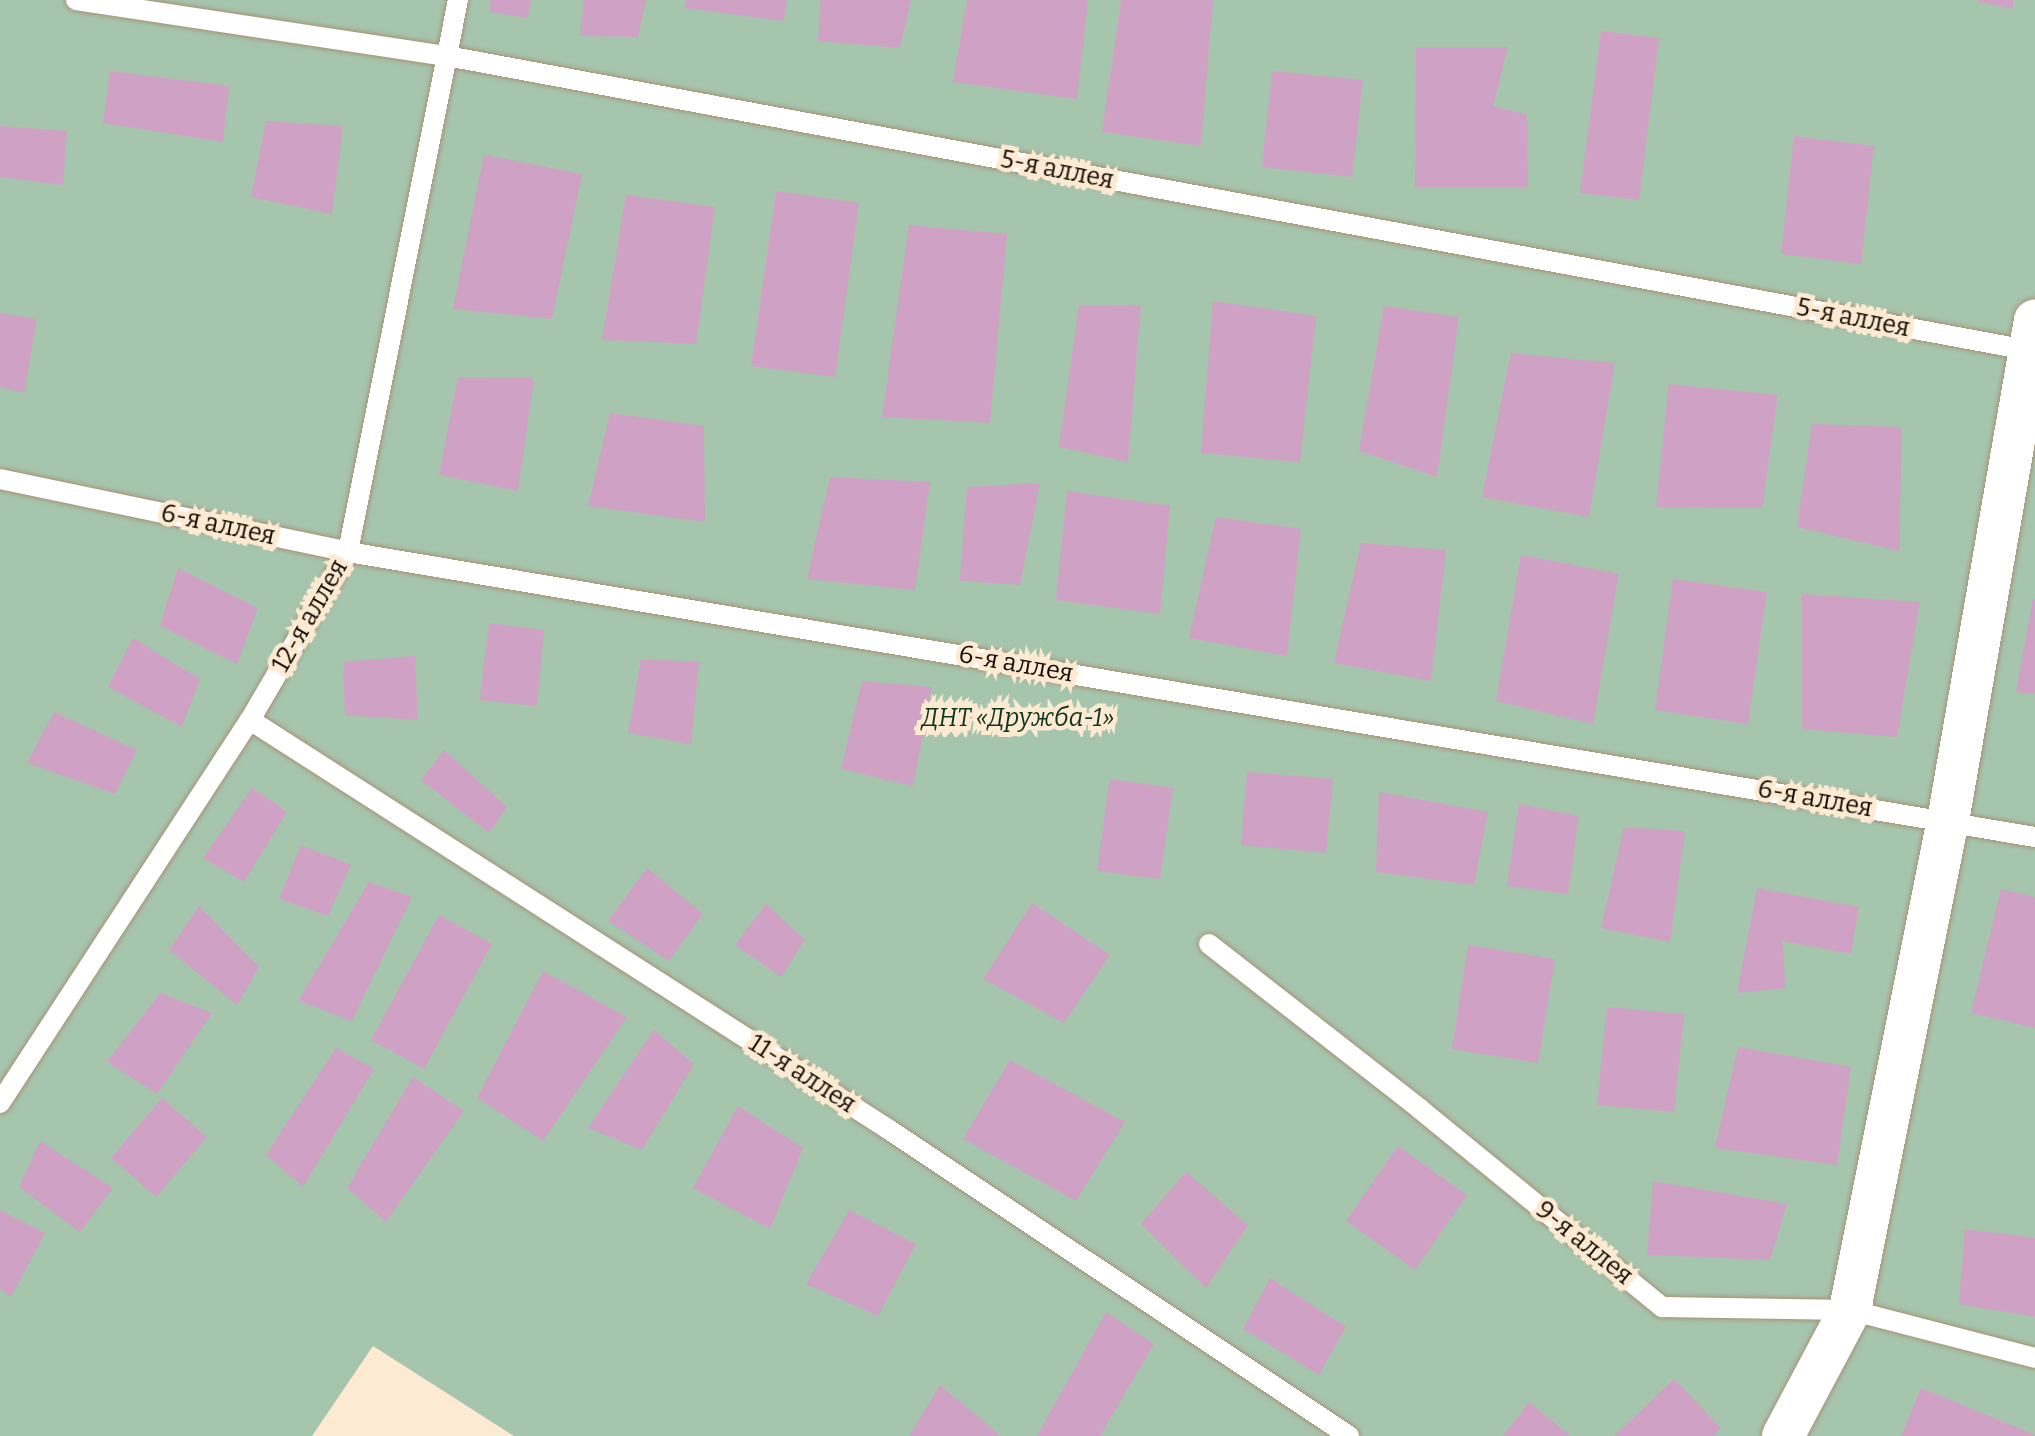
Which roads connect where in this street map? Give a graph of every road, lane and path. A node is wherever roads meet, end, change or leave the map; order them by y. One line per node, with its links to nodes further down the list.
1 (76, 0): 3 (lane, 5-я аллея)
2 (458, 0): 3 (lane, 12-я аллея)
3 (447, 56): 4 (lane, 5-я аллея); 6 (lane, 12-я аллея)
4 (2033, 341): 8 (street)
5 (0, 479): 6 (lane, 6-я аллея)
6 (348, 552): 7 (lane, 12-я аллея); 8 (lane, 6-я аллея)
7 (250, 720): 11 (lane, 12-я аллея); 15 (lane, 11-я аллея)
8 (1948, 821): 9 (lane, 6-я аллея); 12 (street)
9 (2035, 837)
10 (1208, 944): 12 (lane, 9-я аллея)
11 (0, 1103)
12 (1850, 1310): 13 (lane, 9-я аллея); 14 (street)
13 (2035, 1358)
14 (1793, 1432)
15 (1350, 1436)

